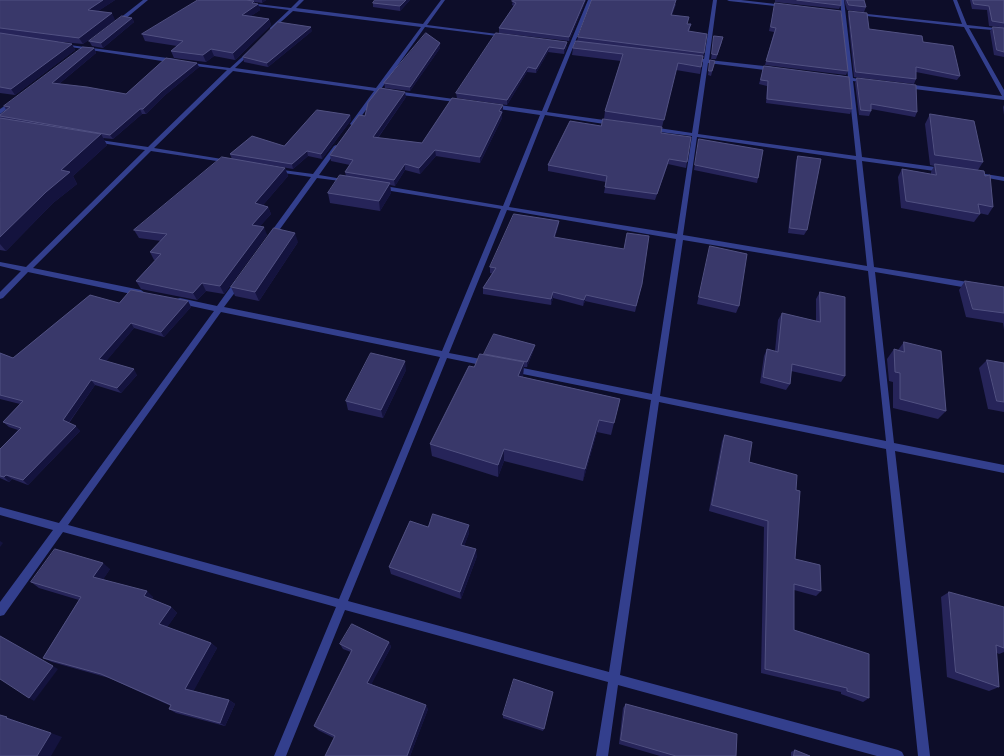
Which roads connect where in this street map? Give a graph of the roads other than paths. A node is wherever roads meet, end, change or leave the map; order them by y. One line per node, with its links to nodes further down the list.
1 (146, 0): 15 (street)
2 (302, 0): 11 (street)
3 (443, 0): 14 (street)
4 (590, 0): 39 (street)
5 (715, 0): 25 (street)
6 (729, 0): 10 (street)
7 (842, 0): 12 (street)
8 (955, 0): 13 (street)
9 (247, 4): 11 (street)
10 (790, 7)
11 (292, 9): 14 (street); 18 (street)
12 (840, 12): 13 (street); 29 (street)
13 (964, 25): 16 (street); 33 (street)
14 (424, 26): 17 (street); 32 (street)
15 (109, 29)
16 (1004, 30)
17 (510, 36)
18 (264, 37)
19 (54, 44): 21 (street)
20 (91, 44): 21 (street)
21 (84, 48): 23 (street); 26 (street)
22 (253, 48): 26 (street)
23 (78, 53)
24 (682, 58): 25 (street)
25 (706, 61): 27 (street); 42 (street)
26 (231, 69): 32 (street); 44 (street)
27 (782, 70)
28 (828, 76): 29 (street)
29 (851, 79): 30 (street); 45 (street)
30 (874, 82)
31 (897, 85): 35 (street)
32 (378, 90): 36 (street); 50 (street)
33 (1004, 95)
34 (18, 98): 38 (street)
35 (1004, 98)
36 (465, 102)
37 (488, 106): 39 (street)
38 (0, 112)
39 (544, 113): 40 (street); 54 (street)
40 (620, 124)
41 (642, 128): 42 (street)
42 (695, 135): 45 (street); 55 (street)
43 (90, 139): 44 (street)
44 (150, 149): 46 (street); 59 (street)
45 (860, 158): 48 (street); 58 (street)
46 (237, 163)
47 (268, 168): 50 (street)
48 (951, 171)
49 (974, 174): 51 (street)
50 (315, 176): 52 (street); 56 (street)
51 (1004, 179)
52 (353, 182)
53 (368, 185): 54 (street)
54 (505, 208): 55 (street); 66 (street)
55 (680, 237): 58 (street); 69 (street)
56 (265, 246)
57 (0, 264): 59 (street)
58 (872, 269): 61 (street); 70 (street)
59 (27, 270): 62 (street); 63 (street)
60 (242, 277): 65 (street)
61 (981, 287)
62 (150, 295)
63 (0, 296)
64 (173, 299): 65 (street)
65 (219, 309): 66 (street); 73 (street)
66 (445, 355): 67 (street); 74 (street)
67 (492, 365)
68 (507, 368): 69 (street)
69 (656, 398): 70 (street); 76 (street)
70 (891, 446): 71 (street); 80 (street)
71 (1004, 469)
72 (0, 511): 73 (street)
73 (60, 528): 74 (street); 75 (street)
74 (342, 605): 76 (street); 77 (street)
75 (0, 611)
76 (614, 679): 78 (street); 79 (street)
77 (280, 756)
78 (602, 756)
79 (898, 756)
80 (924, 756)

